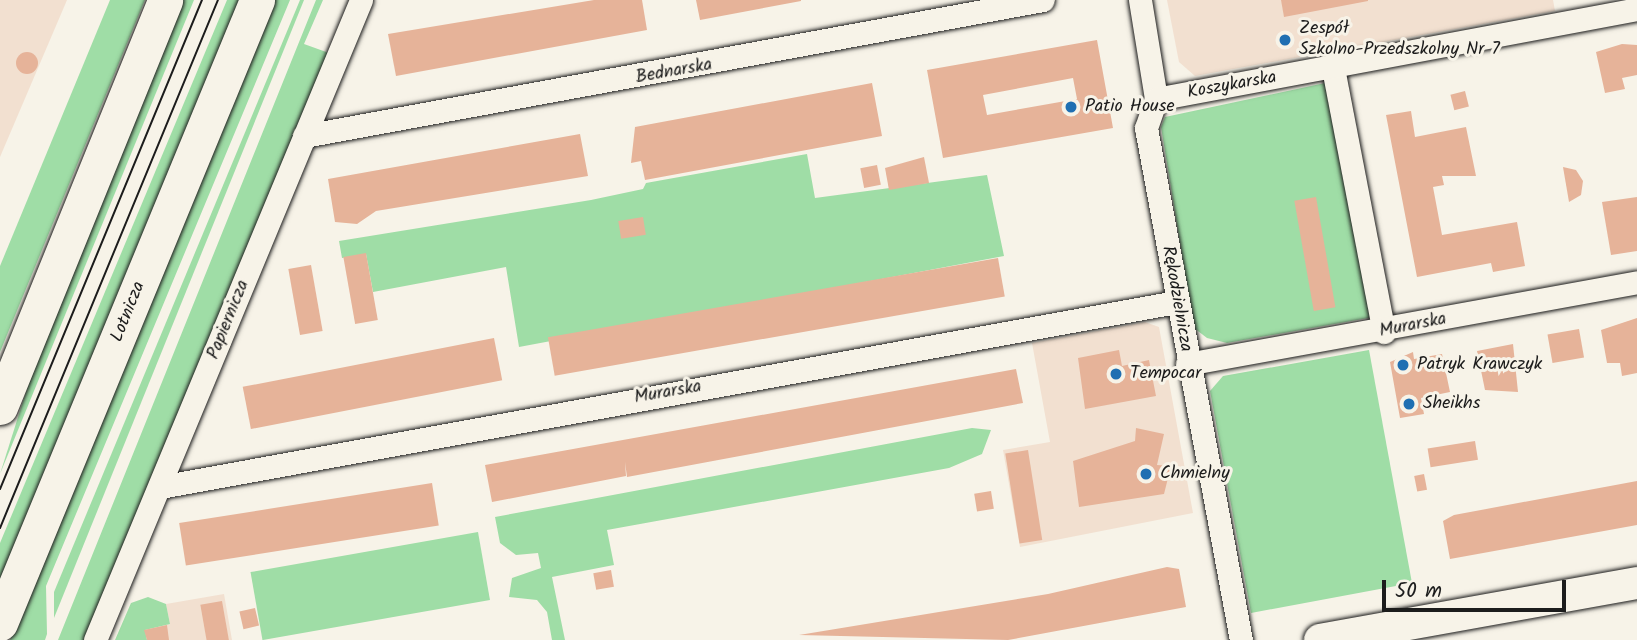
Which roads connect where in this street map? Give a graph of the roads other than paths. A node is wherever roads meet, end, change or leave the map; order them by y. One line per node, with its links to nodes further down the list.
1 (165, 0): 14 (main road)
2 (257, 0): 17 (main road, Lotnicza)
3 (360, 0): 9 (street, Papiernicza)
4 (1043, 0): 9 (street, Bednarska)
5 (1140, 0): 8 (street, Rękodzielnicza)
6 (1637, 9): 7 (street, Koszykarska)
7 (1333, 68): 8 (street, Koszykarska); 12 (street)
8 (1156, 99): 11 (street, Rękodzielnicza)
9 (304, 136): 15 (street, Papiernicza)
10 (1637, 282): 12 (street, Murarska)
11 (1176, 302): 13 (street, Rękodzielnicza); 15 (street, Murarska)
12 (1384, 332): 13 (street, Murarska)
13 (1187, 364): 19 (street, Rękodzielnicza)
14 (0, 407)
15 (160, 486): 18 (street, Papiernicza)
16 (1637, 583): 20 (street)
17 (0, 623)
18 (95, 640)
19 (1241, 640)
20 (1320, 640)

